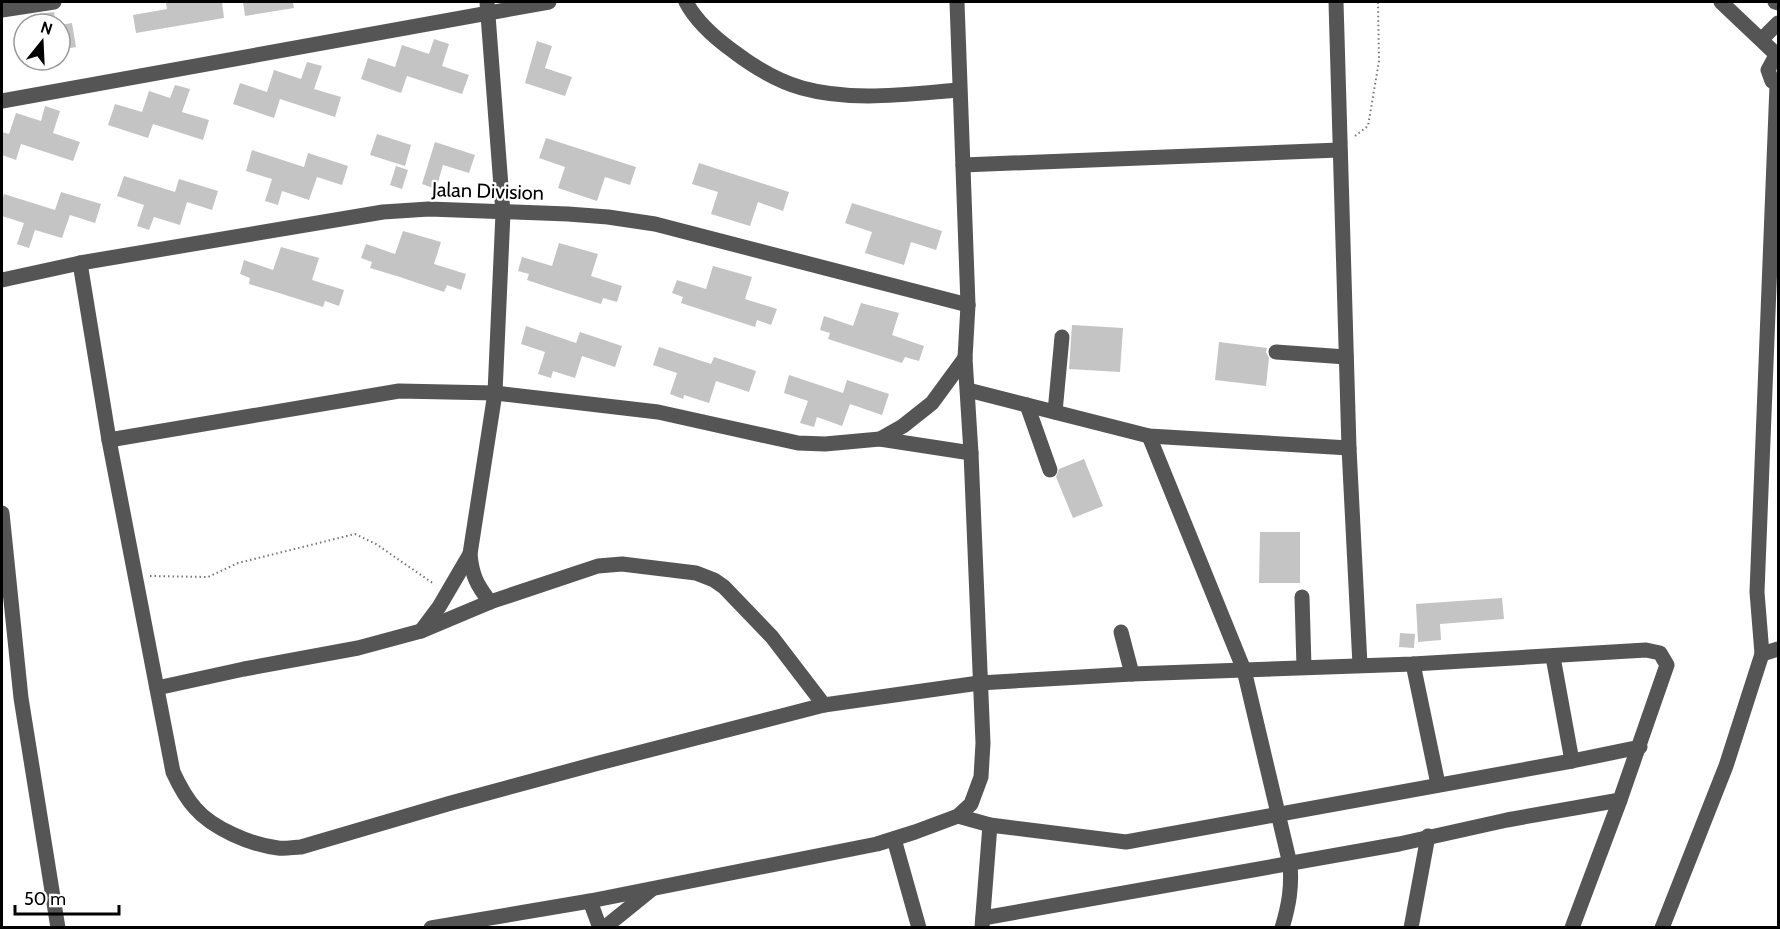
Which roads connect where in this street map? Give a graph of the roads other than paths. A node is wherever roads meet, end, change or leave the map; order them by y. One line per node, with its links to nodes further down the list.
1 (54, 2): 8 (street)
2 (549, 2): 7 (street)
3 (686, 2): 13 (street)
4 (957, 2): 13 (street)
5 (1721, 2): 10 (street)
6 (1332, 3): 15 (street)
7 (488, 7): 14 (street); 17 (street)
8 (2, 10)
9 (1779, 23): 10 (street)
10 (1762, 39): 11 (street)
11 (1779, 56): 12 (street)
12 (1778, 85): 42 (street)
13 (959, 90): 16 (street)
14 (2, 101)
15 (1339, 150): 16 (street); 23 (street)
16 (963, 165): 20 (street)
17 (503, 213): 18 (street, Jalan Division); 20 (street, Jalan Division); 26 (street)
18 (80, 263): 19 (street, Jalan Division); 31 (street)
19 (2, 280)
20 (968, 305): 24 (street)
21 (1062, 338): 28 (street)
22 (1276, 352): 23 (street)
23 (1346, 357): 32 (street)
24 (965, 358): 25 (street); 30 (street)
25 (968, 390): 27 (street); 33 (street)
26 (495, 393): 30 (street); 31 (street); 36 (street)
27 (1027, 405): 28 (street); 34 (street)
28 (1055, 412): 29 (street)
29 (1149, 436): 32 (street); 47 (street)
30 (880, 439): 33 (street)
31 (109, 440): 50 (street)
32 (1349, 448): 45 (street)
33 (971, 453): 49 (street)
34 (1050, 470)
35 (2, 513): 65 (street)
36 (470, 554): 38 (street); 39 (street)
37 (1302, 597): 46 (street)
38 (490, 602): 39 (street); 51 (street)
39 (421, 631): 50 (street)
40 (1121, 632): 48 (street)
41 (1779, 649): 42 (street)
42 (1762, 654): 72 (street)
43 (1552, 657): 44 (street); 52 (street); 53 (street)
44 (1413, 664): 45 (street); 54 (street)
45 (1360, 665): 46 (street)
46 (1304, 667): 47 (street)
47 (1244, 670): 48 (street); 56 (street)
48 (1132, 674): 49 (street)
49 (979, 683): 51 (street); 57 (street)
50 (157, 688): 51 (street)
51 (824, 705)
52 (1640, 747): 53 (street); 55 (street)
53 (1572, 761): 54 (street)
54 (1438, 784): 56 (street)
55 (1620, 800): 59 (street); 71 (street)
56 (1279, 813): 58 (street); 61 (street)
57 (958, 816): 58 (street); 60 (street)
58 (990, 825): 64 (street)
59 (1428, 836): 61 (street); 70 (street)
60 (894, 839): 62 (street); 68 (street)
61 (1290, 864): 64 (street); 69 (street)
62 (653, 889): 63 (street); 67 (street)
63 (590, 901): 66 (street); 67 (street)
64 (982, 923)
65 (58, 927)
66 (431, 927)
67 (602, 927)
68 (920, 927)
69 (1282, 927)
70 (1411, 927)
71 (1572, 927)
72 (1662, 927)

